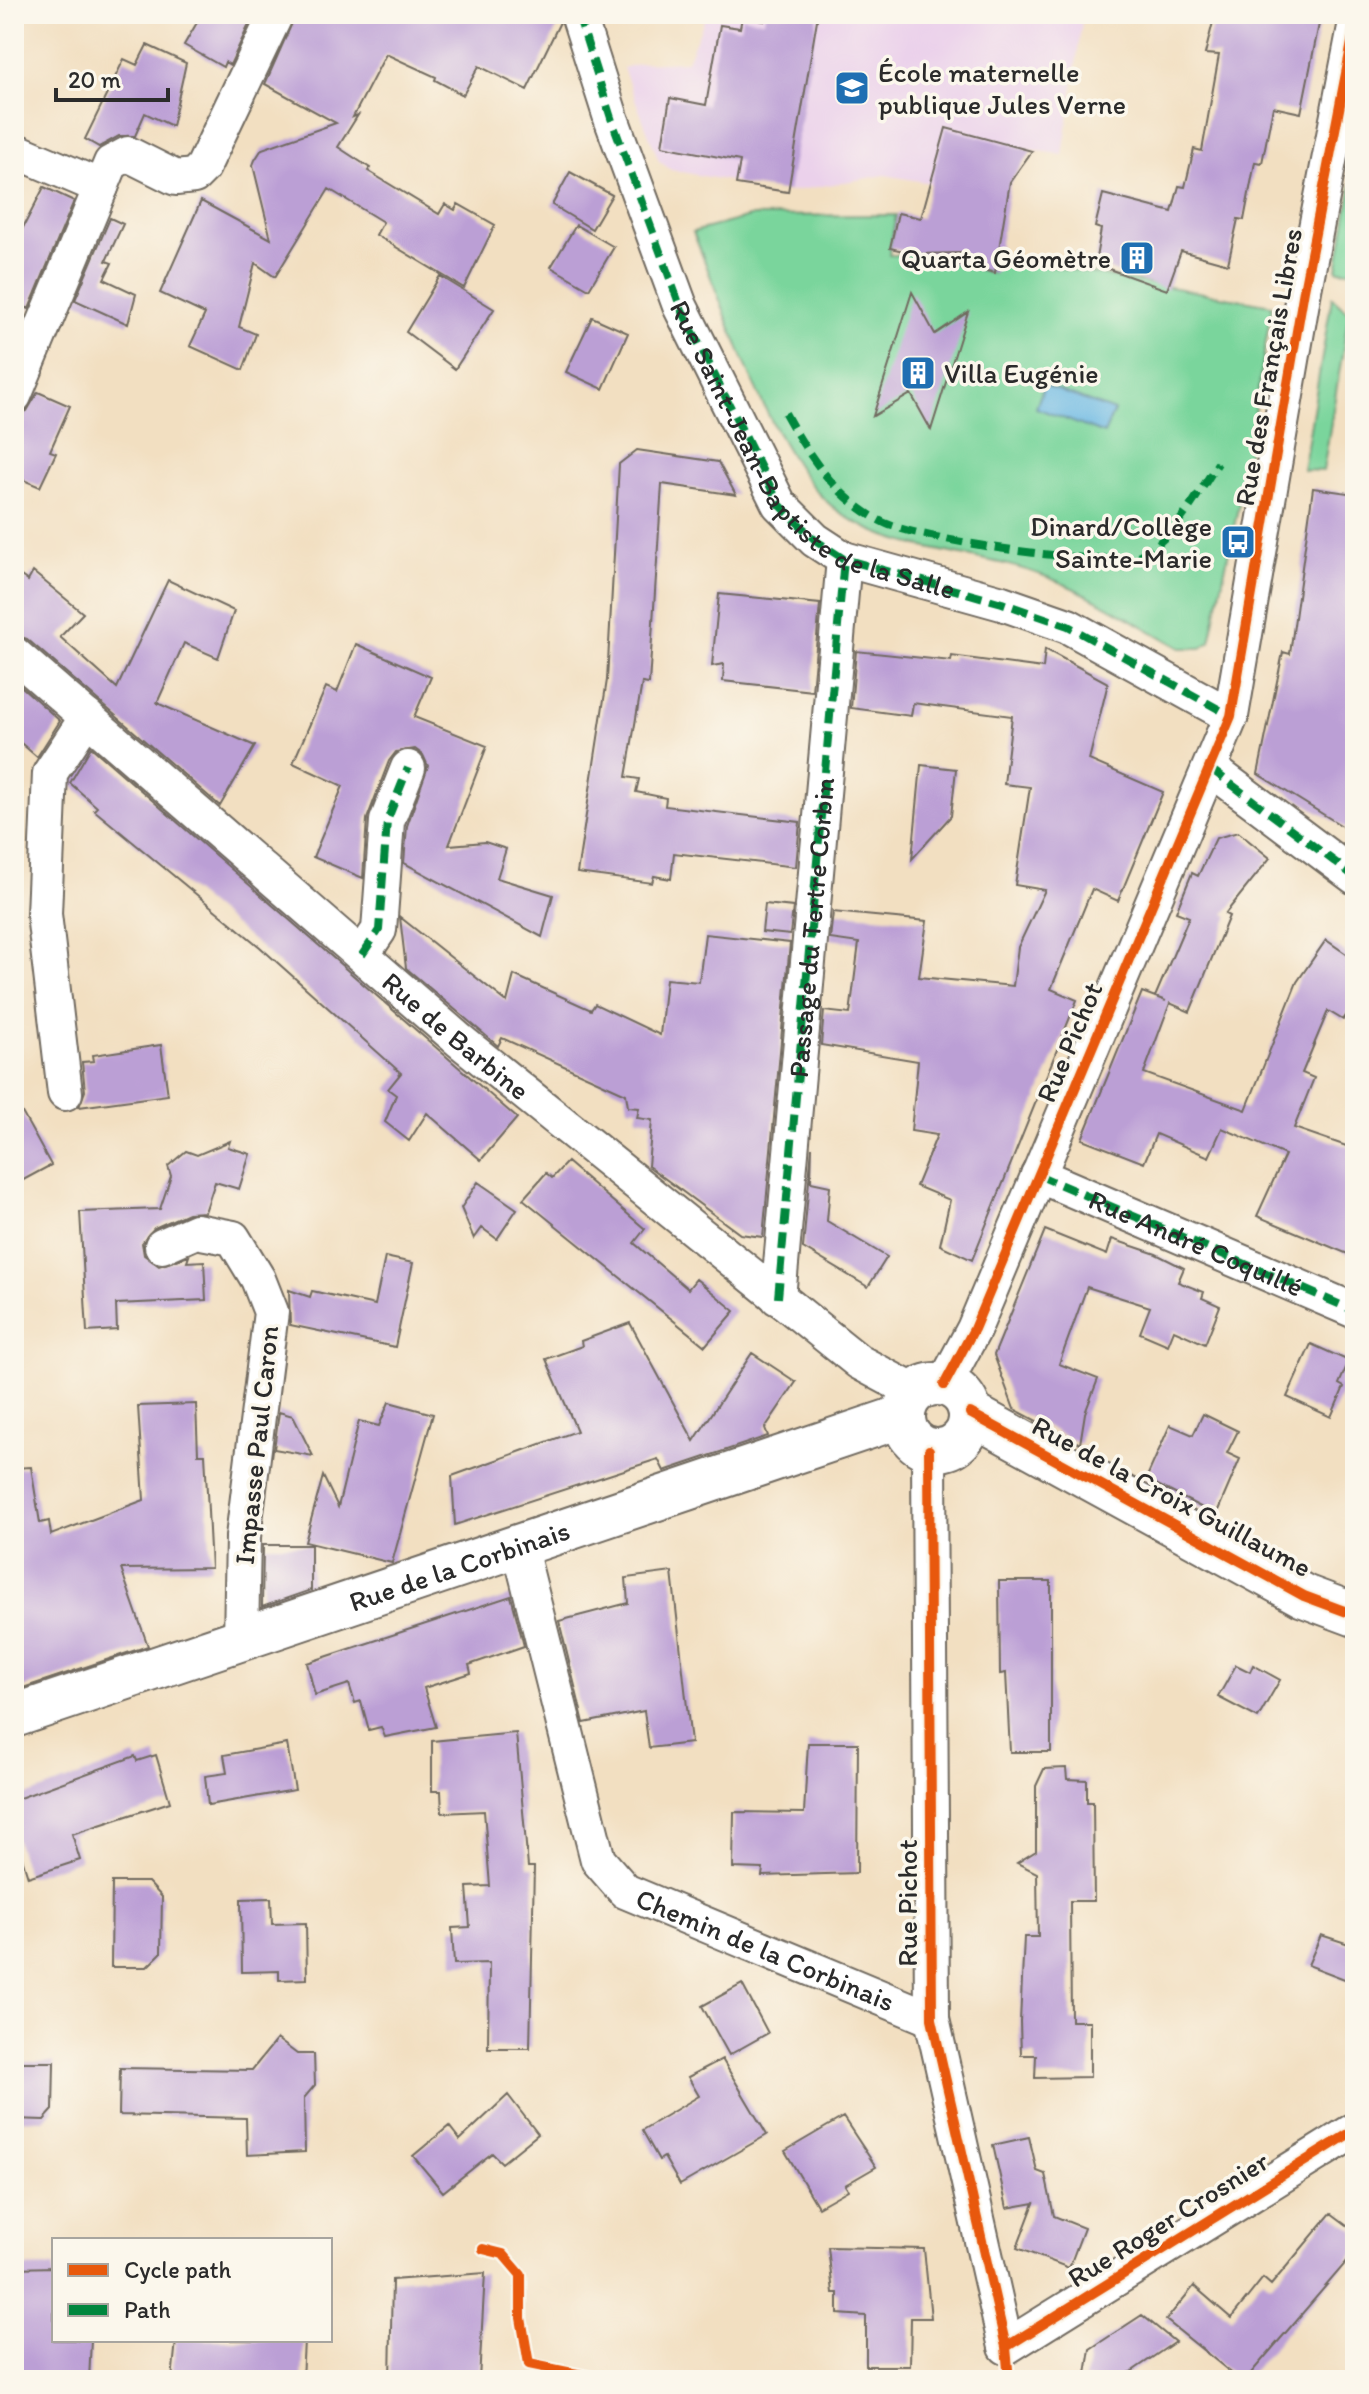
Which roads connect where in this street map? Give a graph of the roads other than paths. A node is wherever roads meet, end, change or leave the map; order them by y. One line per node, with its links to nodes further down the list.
1 (276, 14): 5 (street)
2 (578, 14): 8 (street, Rue Saint-Jean-Baptiste de la Salle)
3 (1355, 27): 10 (street, Rue des Français Libres)
4 (14, 150): 5 (street)
5 (101, 187): 6 (street)
6 (25, 338): 7 (street)
7 (14, 396)
8 (844, 559): 10 (street, Rue Saint-Jean-Baptiste de la Salle); 19 (street, Passage du Tertre Corbin)
9 (14, 654): 11 (street, Rue de Barbine)
10 (1231, 716): 13 (street, Rue Pichot)
11 (87, 717): 15 (street, Rue de Barbine); 16 (street)
12 (408, 768): 15 (street)
13 (1211, 769): 14 (street); 17 (street, Rue Pichot)
14 (1355, 877)
15 (362, 955): 19 (street, Rue de Barbine)
16 (65, 1093)
17 (1038, 1175): 20 (street, Rue André Coquillé); 21 (street, Rue Pichot)
18 (162, 1246): 25 (street, Impasse Paul Caron)
19 (778, 1298): 21 (street, Rue de Barbine)
20 (1355, 1311)
21 (933, 1401): 22 (street); 23 (street, Rue de la Corbinais); 24 (street, Rue de la Croix Guillaume)
22 (929, 1450): 27 (street, Rue Pichot)
23 (519, 1545): 25 (street, Rue de la Corbinais); 27 (street, Chemin de la Corbinais)
24 (1355, 1615)
25 (241, 1639): 26 (street, Rue de la Corbinais)
26 (14, 1716)
27 (932, 2019): 29 (street, Rue Pichot)
28 (1355, 2130): 29 (street, Rue Roger Crosnier)
29 (1006, 2347)

